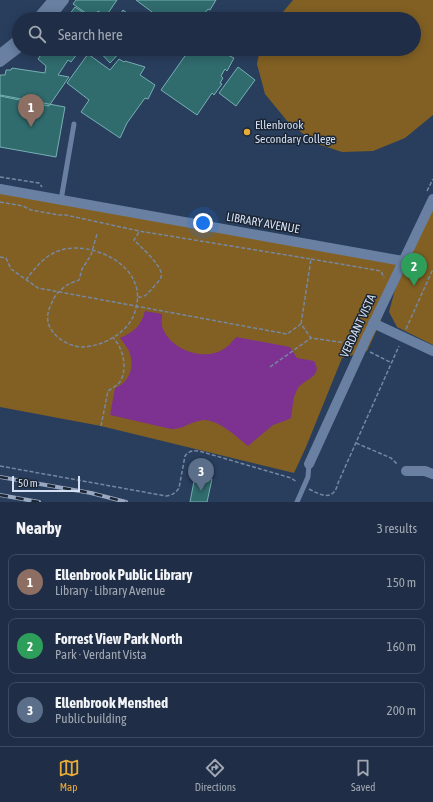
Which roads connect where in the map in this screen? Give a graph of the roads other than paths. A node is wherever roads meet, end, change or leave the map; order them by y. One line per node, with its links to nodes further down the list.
1 (53, 0): 3 (street)
2 (64, 0): 4 (street)
3 (43, 12)
4 (55, 12)
5 (12, 45): 7 (street)
6 (12, 53): 8 (street)
7 (0, 54)
8 (0, 62)
9 (74, 124): 12 (lane)
10 (0, 188): 12 (street, LIBRARY AVENUE)
11 (430, 195): 13 (street, VERDANT VISTA)
12 (61, 200): 13 (street, LIBRARY AVENUE)
13 (403, 261): 14 (street, VERDANT VISTA)
14 (373, 323): 15 (street); 16 (street, VERDANT VISTA)
15 (433, 351)
16 (309, 464): 19 (lane)
17 (406, 471): 18 (street)
18 (433, 474)
19 (296, 502)

